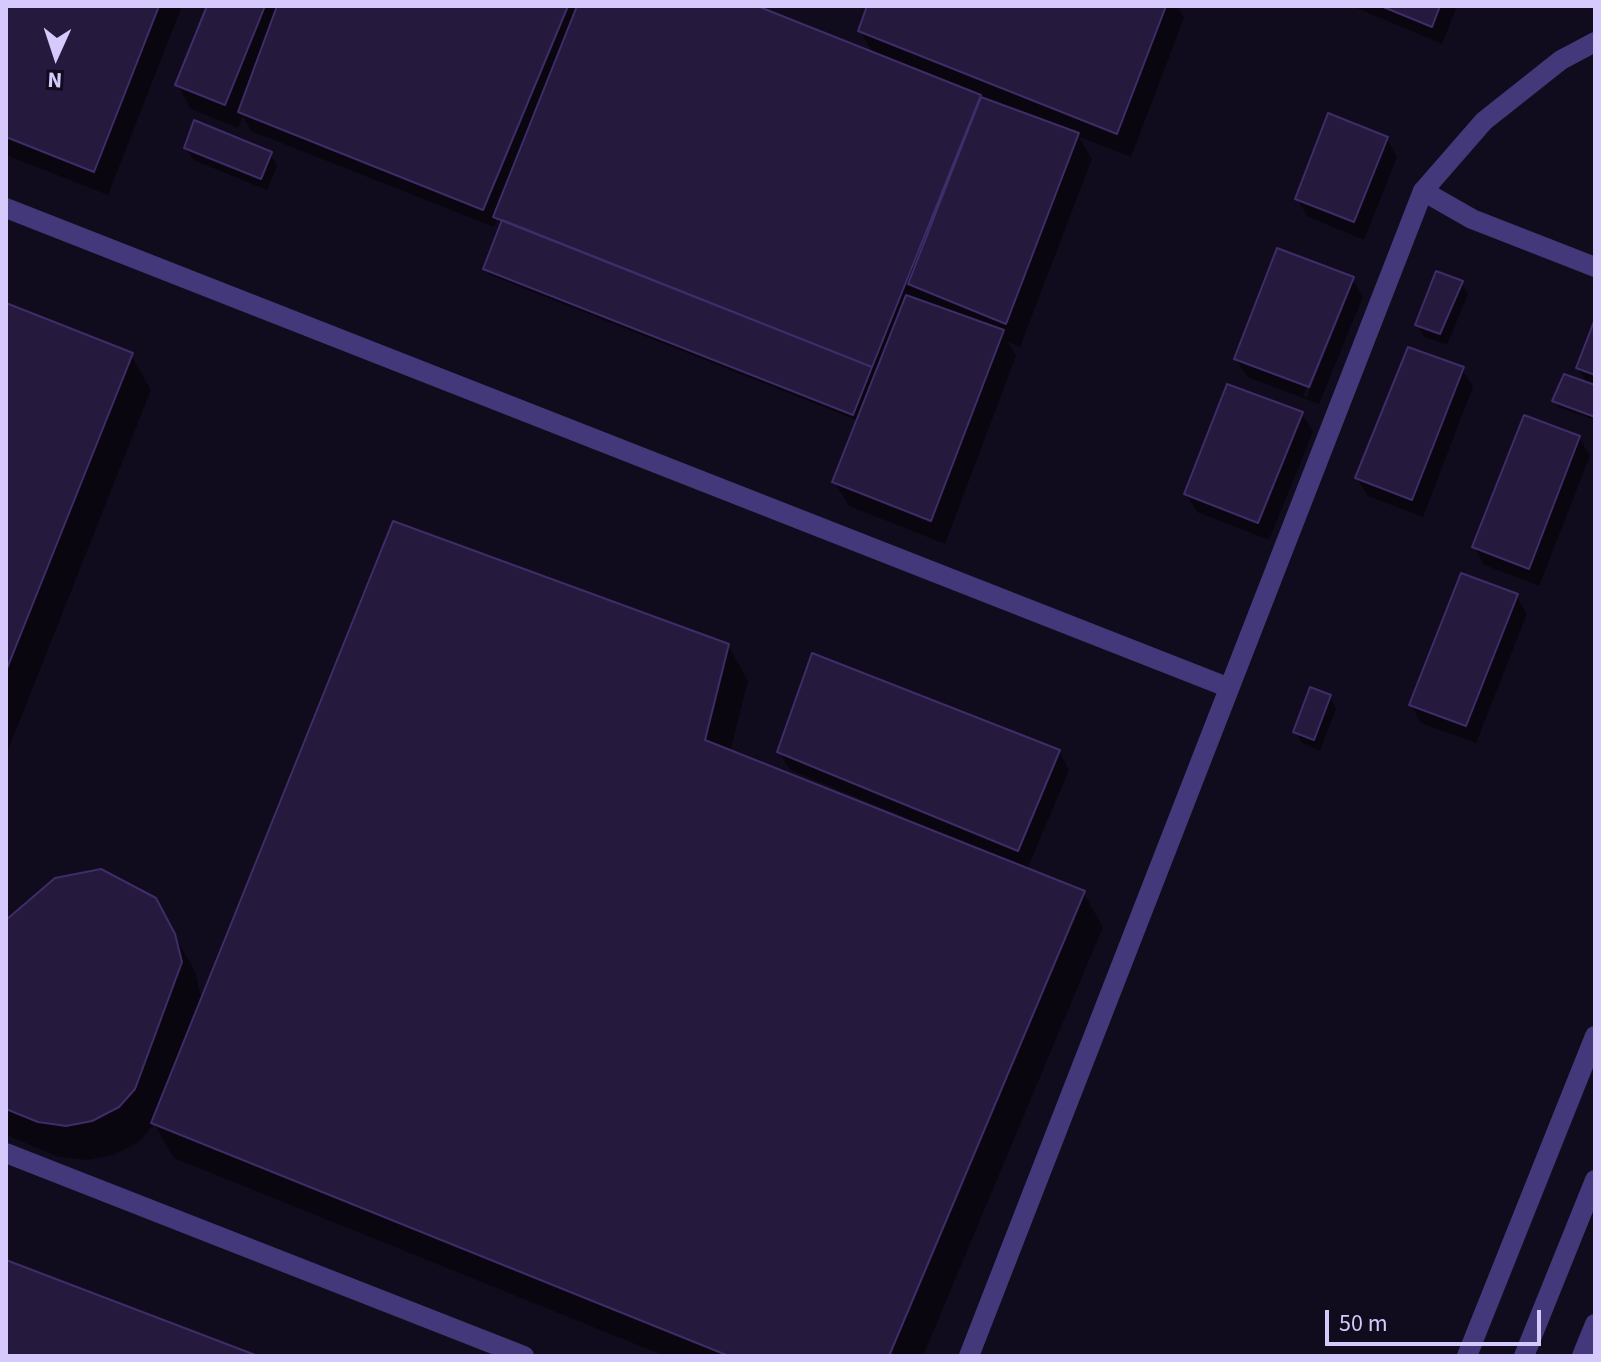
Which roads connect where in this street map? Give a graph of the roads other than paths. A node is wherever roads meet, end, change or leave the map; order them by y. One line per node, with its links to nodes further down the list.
1 (1595, 42): 2 (street)
2 (1423, 191): 4 (street); 5 (street)
3 (6, 208): 5 (street)
4 (1595, 267)
5 (1227, 687): 11 (street)
6 (1595, 1036): 12 (street)
7 (6, 1153): 10 (street)
8 (1595, 1180): 13 (street)
9 (1595, 1324): 14 (street)
10 (524, 1356)
11 (969, 1356)
12 (1467, 1356)
13 (1524, 1356)
14 (1582, 1356)

